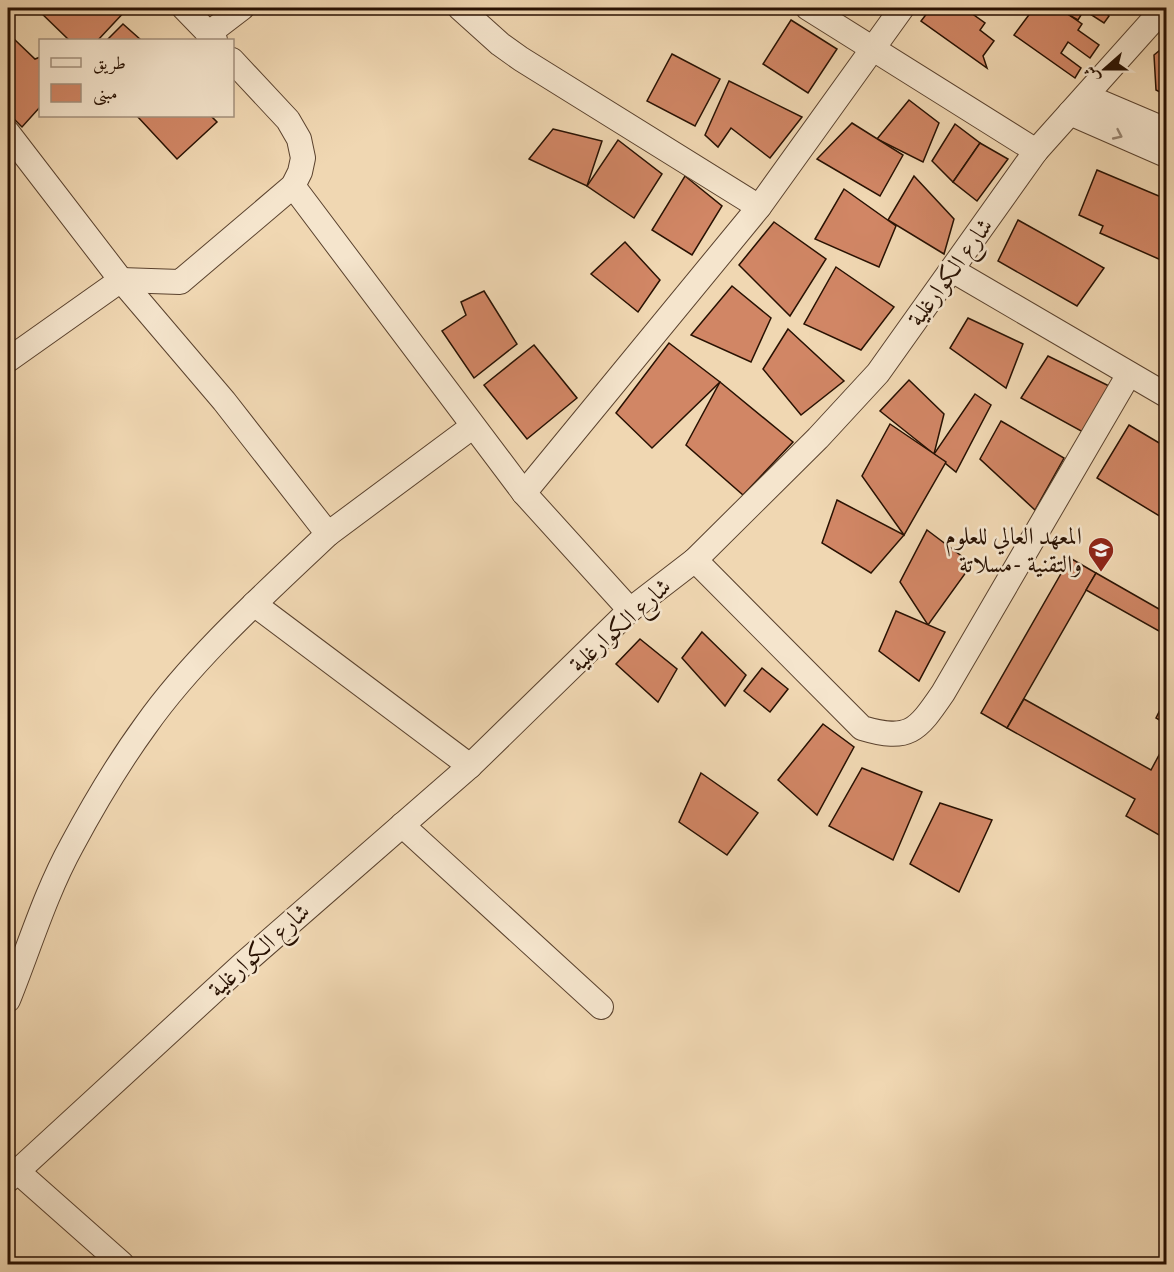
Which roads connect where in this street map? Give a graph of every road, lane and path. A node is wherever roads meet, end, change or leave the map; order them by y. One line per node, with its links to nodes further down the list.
1 (184, 8): 7 (street)
2 (242, 8): 7 (street)
3 (459, 8): 17 (street)
4 (808, 8): 8 (street)
5 (902, 8): 8 (street)
6 (1164, 8): 10 (street, شارع الكوارغلية)
7 (211, 37)
8 (874, 48): 13 (street); 17 (street)
9 (234, 62): 16 (street)
10 (1078, 104): 11 (street); 13 (street, شارع الكوارغلية); 14 (street, one-way to 14)
11 (1167, 130)
12 (8, 133): 15 (street)
13 (1036, 151): 18 (street, شارع الكوارغلية)
14 (1167, 155)
15 (17, 166): 19 (street)
16 (293, 186): 19 (street); 23 (street)
17 (759, 207): 24 (street)
18 (952, 270): 21 (street); 26 (street, شارع الكوارغلية)
19 (121, 280): 20 (street); 25 (street)
20 (8, 360)
21 (1129, 374): 22 (street); 26 (street)
22 (1167, 394)
23 (472, 427): 24 (street); 25 (street)
24 (524, 493): 28 (street)
25 (328, 534): 27 (street)
26 (695, 560): 28 (street, شارع الكوارغلية)
27 (254, 604): 29 (street); 31 (street)
28 (630, 610): 29 (street, شارع الكوارغلية)
29 (470, 766): 30 (street, شارع الكوارغلية)
30 (402, 825): 32 (street); 33 (street, شارع الكوارغلية)
31 (8, 1000)
32 (601, 1007)
33 (12, 1175): 34 (street)
34 (122, 1264)

